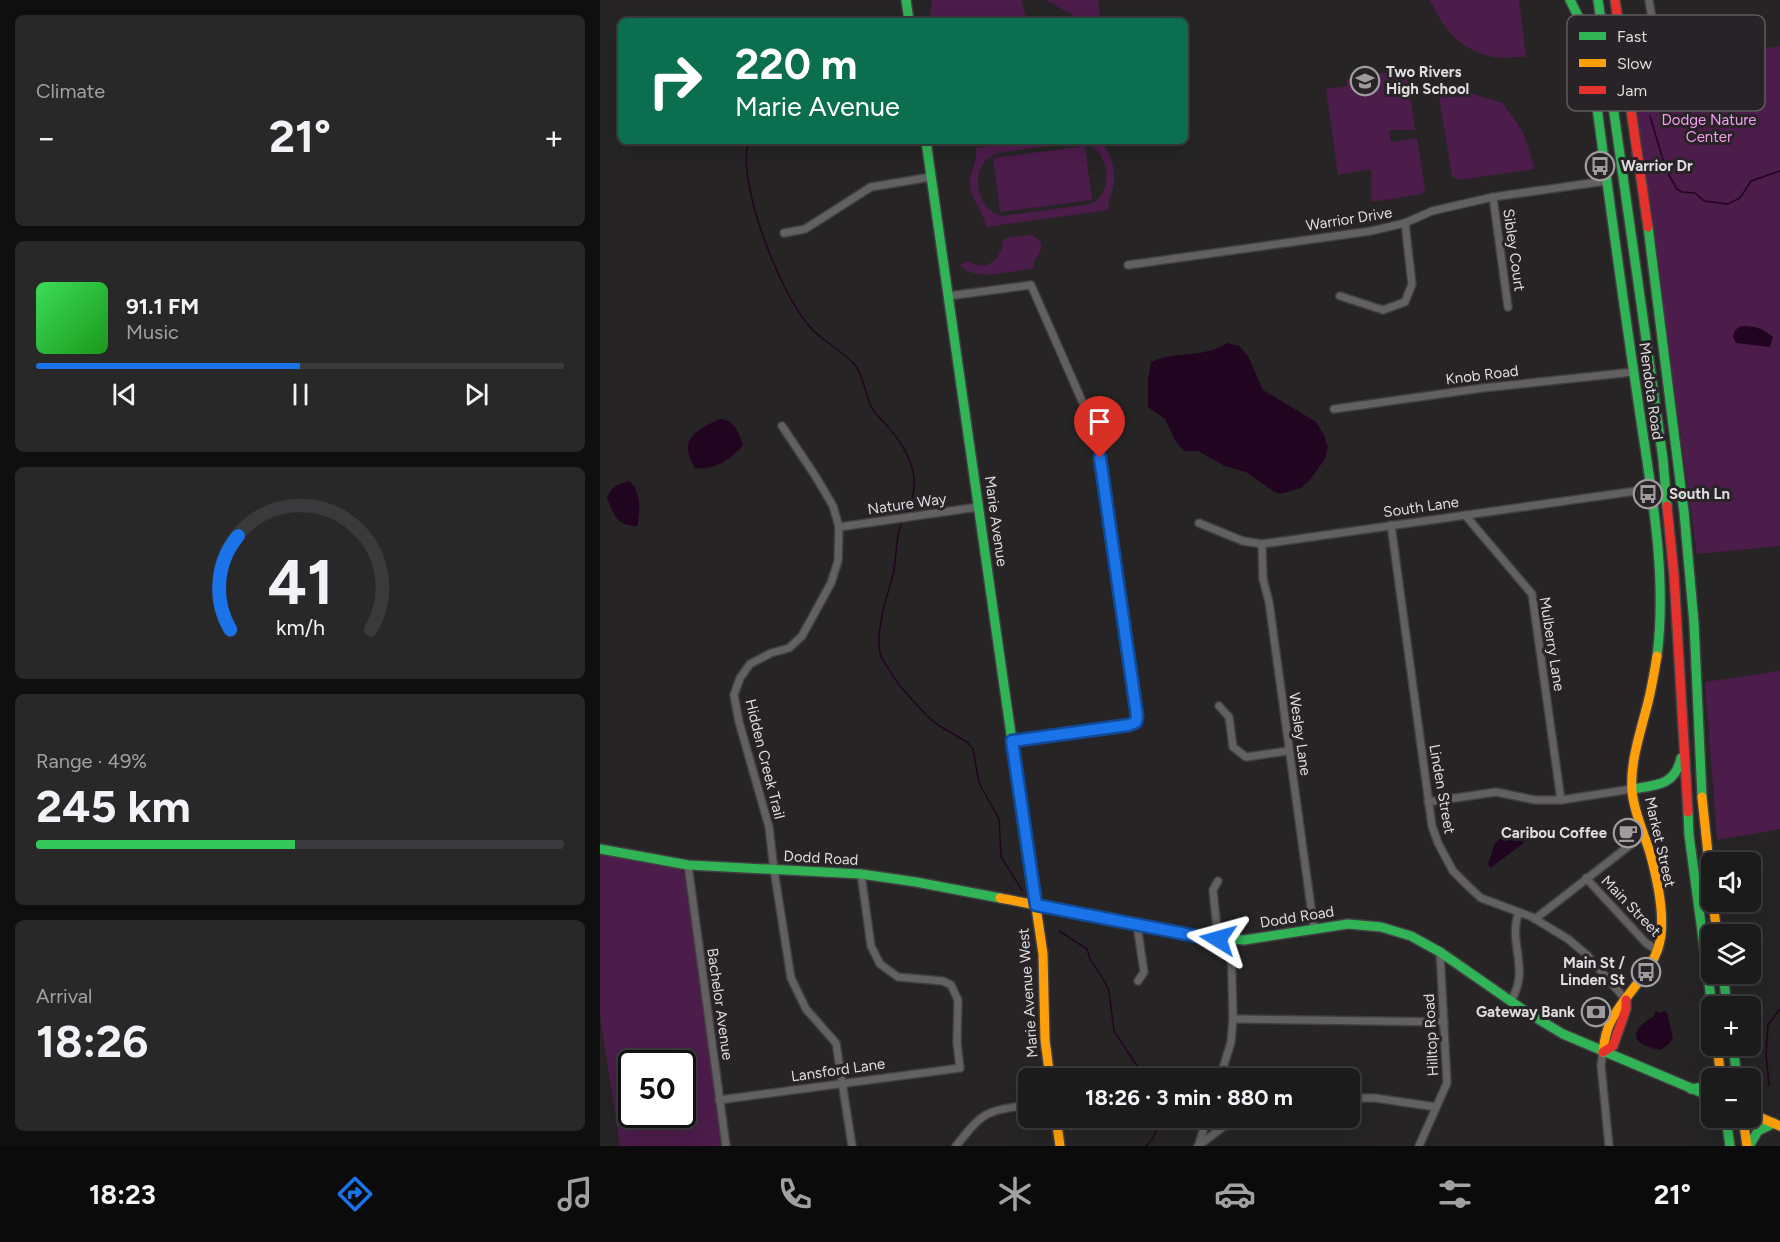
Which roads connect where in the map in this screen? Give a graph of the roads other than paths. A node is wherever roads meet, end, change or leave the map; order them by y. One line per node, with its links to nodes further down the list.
1 (906, 0): 10 (main road)
2 (1570, 0): 6 (main road, Mendota Road)
3 (1598, 0): 7 (main road)
4 (1615, 0): 8 (main road)
5 (1649, 0): 9 (street)
6 (1578, 15)
7 (1600, 15)
8 (1617, 15)
9 (1651, 15)
10 (909, 18)
11 (1597, 111): 16 (main road, Mendota Road)
12 (1613, 111): 28 (main road)
13 (1630, 111): 35 (main road)
14 (926, 144): 15 (main road, Marie Avenue)
15 (931, 177): 19 (street); 21 (main road, Marie Avenue)
16 (1606, 181): 17 (street, Warrior Drive); 24 (main road, Mendota Road)
17 (1493, 197): 18 (street, Warrior Drive); 23 (street, Sibley Court)
18 (1405, 223): 20 (street, Warrior Drive); 22 (street)
19 (783, 233)
20 (1128, 265)
21 (948, 296): 29 (main road, Marie Avenue); 38 (street)
22 (1340, 296)
23 (1508, 307)
24 (1633, 372): 25 (street, Knob Road); 27 (main road, Mendota Road)
25 (1334, 409)
26 (782, 426): 33 (street, Hidden Creek Trail)
27 (1650, 489): 30 (street, South Lane); 40 (main road, Mendota Road)
28 (1666, 492): 35 (main road); 37 (main road)
29 (978, 507): 33 (street, Nature Way); 38 (main road, Marie Avenue)
30 (1465, 515): 32 (street, South Lane); 41 (street, Mulberry Lane)
31 (1199, 523): 34 (street, South Lane)
32 (1391, 525): 34 (street, South Lane); 42 (street, Linden Street)
33 (839, 527): 47 (street, Hidden Creek Trail)
34 (1262, 543): 39 (street, Wesley Lane)
35 (1690, 578): 45 (main road)
36 (1219, 706): 39 (street)
37 (1683, 735): 40 (main road); 61 (main road)
38 (1012, 741): 51 (main road, Marie Avenue)
39 (1288, 751): 55 (street, Wesley Lane)
40 (1632, 789): 41 (street); 43 (main road, Market Street)
41 (1561, 800): 42 (street)
42 (1428, 802): 52 (street, Linden Street)
43 (1643, 835): 49 (street, Main Street); 58 (main road, Market Street)
44 (600, 849): 46 (main road, Dodd Road)
45 (1708, 852)
46 (688, 865): 47 (main road, Dodd Road); 76 (street, Bachelor Avenue)
47 (774, 870): 48 (main road, Dodd Road); 71 (street, Hidden Creek Trail)
48 (861, 874): 51 (main road, Dodd Road); 71 (street, Lansford Lane)
49 (1586, 878): 53 (street); 58 (street, Main Street)
50 (1218, 881): 56 (street)
51 (1036, 905): 54 (main road, Dodd Road); 69 (main road, Marie Avenue West)
52 (1519, 912): 53 (street, Linden Street); 63 (street)
53 (1535, 919): 62 (street, Linden Street)
54 (1137, 925): 56 (main road, Dodd Road); 60 (street)
55 (1314, 929): 57 (main road, Dodd Road); 59 (main road, Dodd Road)
56 (1218, 939): 57 (main road, Dodd Road)
57 (1231, 940): 64 (street)
58 (1658, 951): 62 (main road, Market Street)
59 (1440, 952): 63 (main road, Dodd Road); 65 (street, Hilltop Road)
60 (1138, 981)
61 (1711, 996)
62 (1626, 1000): 66 (main road, Market Street)
63 (1511, 1001): 66 (main road, Dodd Road)
64 (1233, 1019): 65 (street); 70 (street)
65 (1444, 1022): 78 (street, Hilltop Road)
66 (1603, 1052): 73 (main road, Dodd Road); 92 (street)
67 (1718, 1056): 68 (main road)
68 (1720, 1067)
69 (1049, 1068)
70 (1223, 1068)
71 (843, 1083): 76 (street, Lansford Lane); 88 (street, Hidden Creek Trail)
72 (1701, 1087): 73 (main road)
73 (1691, 1089): 74 (main road, Dodd Road)
74 (1701, 1093)
75 (1360, 1098): 78 (street)
76 (719, 1100): 87 (street, Bachelor Avenue)
77 (1018, 1107): 89 (street)
78 (1436, 1107): 91 (street, Hilltop Road)
79 (1761, 1117): 80 (main road)
80 (1777, 1124): 94 (main road)
81 (1057, 1128): 90 (main road)
82 (1204, 1128): 86 (street)
83 (1222, 1128): 86 (street)
84 (1727, 1128): 93 (main road)
85 (1745, 1128): 94 (main road)
86 (1198, 1145)
87 (726, 1146)
88 (852, 1146)
89 (956, 1146)
90 (1060, 1146)
91 (1419, 1146)
92 (1609, 1146)
93 (1730, 1146)
94 (1748, 1146)

